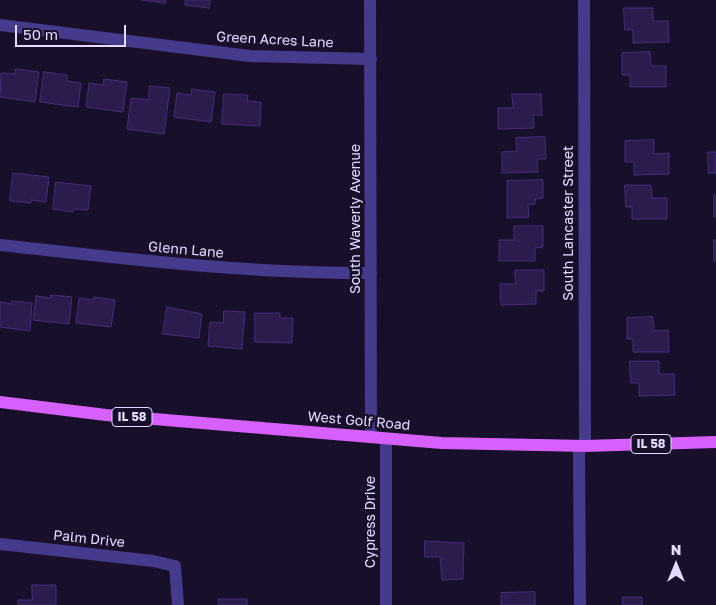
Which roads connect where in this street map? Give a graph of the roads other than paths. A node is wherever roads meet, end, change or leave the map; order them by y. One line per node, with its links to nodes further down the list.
1 (370, 0): 4 (street, South Waverly Avenue)
2 (584, 0): 11 (street, South Lancaster Street)
3 (0, 25): 4 (street, Green Acres Lane)
4 (371, 59): 6 (street, South Waverly Avenue)
5 (0, 245): 6 (street, Glenn Lane)
6 (370, 273): 8 (street, South Waverly Avenue)
7 (0, 402): 8 (main road, West Golf Road / IL 58)
8 (370, 437): 9 (main road, West Golf Road / IL 58)
9 (386, 439): 11 (main road, West Golf Road / IL 58); 14 (street, Cypress Drive)
10 (716, 442): 11 (main road, West Golf Road / IL 58)
11 (582, 446): 15 (street, South Lancaster Street)
12 (0, 544): 13 (street, Palm Drive)
13 (178, 605)
14 (386, 605)
15 (580, 605)

